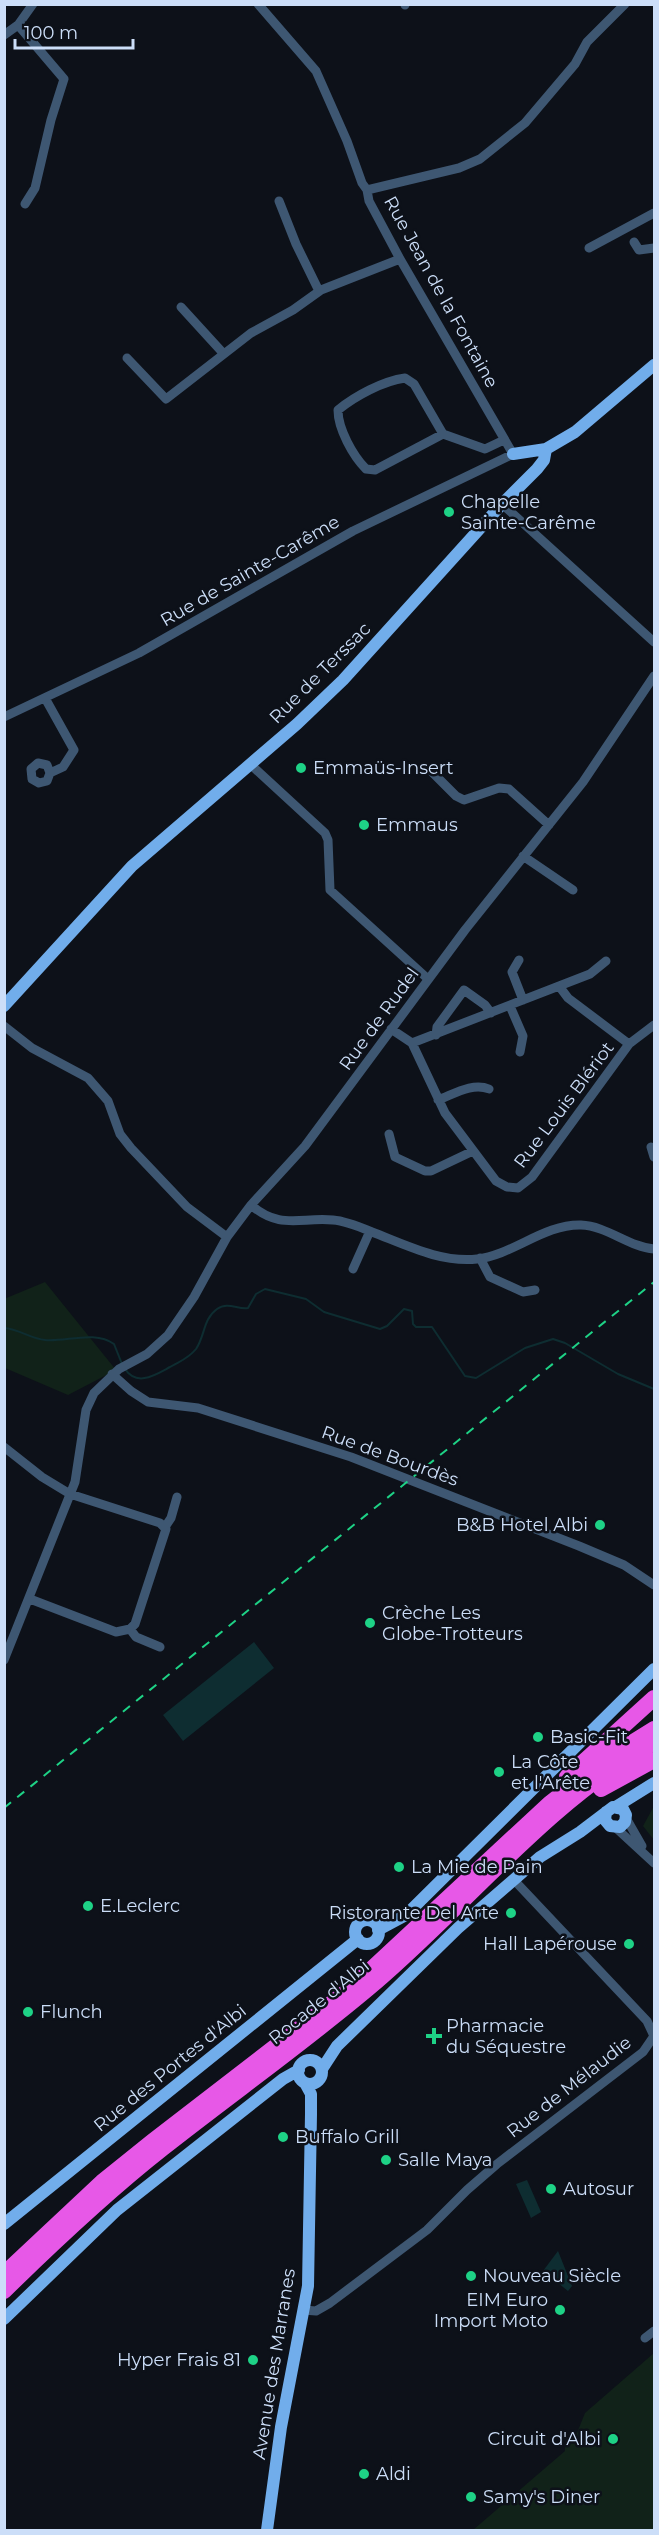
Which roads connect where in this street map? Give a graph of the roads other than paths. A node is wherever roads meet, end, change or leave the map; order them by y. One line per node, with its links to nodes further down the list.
1 (33, 4): 4 (street)
2 (258, 4): 6 (street)
3 (625, 4): 6 (street, Rue Jean de la Fontaine)
4 (18, 25): 5 (street); 8 (street)
5 (4, 35)
6 (367, 190): 13 (street, Rue Jean de la Fontaine)
7 (279, 201): 14 (street)
8 (25, 204)
9 (654, 213): 11 (street)
10 (634, 242): 12 (street)
11 (589, 248)
12 (654, 248)
13 (400, 259): 14 (street); 20 (street, Rue Jean de la Fontaine)
14 (319, 291): 16 (street)
15 (181, 307): 16 (street)
16 (223, 353): 17 (street)
17 (128, 357)
18 (654, 365): 21 (street)
19 (443, 434): 19 (street); 20 (street)
20 (504, 440): 22 (street, Rue Jean de la Fontaine)
21 (546, 449): 22 (street); 23 (street, Rue de Terssac)
22 (513, 454): 23 (street, Rue Jean de la Fontaine); 27 (street, Rue de Sainte-Carême)
23 (537, 469): 24 (street, Rue de Terssac)
24 (502, 504): 25 (street); 29 (street, Rue de Terssac)
25 (654, 642)
26 (654, 676): 32 (street, Rue de Rudel)
27 (45, 698): 28 (street, Rue de Sainte-Carême); 31 (street)
28 (4, 717)
29 (250, 764): 37 (street); 40 (street, Rue de Terssac)
30 (432, 772): 32 (street)
31 (50, 773)
32 (549, 825): 33 (street, Rue de Rudel)
33 (523, 856): 34 (street); 37 (street, Rue de Rudel)
34 (573, 890)
35 (519, 960): 39 (street)
36 (606, 962): 38 (street)
37 (428, 980): 45 (street, Rue de Rudel)
38 (559, 986): 39 (street); 48 (street)
39 (523, 1000): 41 (street)
40 (4, 1006)
41 (510, 1006): 42 (street); 49 (street)
42 (491, 1013): 46 (street); 46 (street)
43 (654, 1025): 48 (street, Rue Louis Blériot)
44 (4, 1026): 58 (street)
45 (391, 1029): 47 (street); 56 (street, Rue de Rudel)
46 (436, 1035): 47 (street)
47 (412, 1043): 51 (street, Rue Louis Blériot)
48 (629, 1044): 54 (street, Rue Louis Blériot)
49 (520, 1052)
50 (489, 1089): 51 (street)
51 (438, 1100): 54 (street, Rue Louis Blériot)
52 (388, 1134): 54 (street)
53 (651, 1147): 55 (street)
54 (473, 1151)
55 (654, 1157)
56 (251, 1205): 57 (street); 58 (street, Rue de Rudel)
57 (370, 1231): 60 (street); 61 (street)
58 (227, 1237): 63 (street, Rue de Rudel)
59 (654, 1249): 60 (street)
60 (480, 1258): 62 (street)
61 (353, 1269)
62 (535, 1290)
63 (120, 1369): 65 (street, Rue de Rudel); 68 (street, Rue de Bourdès)
64 (4, 1447): 65 (street)
65 (70, 1494): 67 (street); 69 (street, Rue de Rudel)
66 (177, 1497): 67 (street)
67 (165, 1527): 70 (street)
68 (654, 1584)
69 (30, 1599): 70 (street); 72 (street, Rue de Rudel)
70 (130, 1629): 71 (street)
71 (160, 1647)
72 (4, 1660)
73 (654, 1669): 74 (street)
74 (649, 1677): 87 (street)
75 (654, 1698): 89 (highway)
76 (654, 1729): 89 (highway, Rocade d'Albi)
77 (654, 1742): 85 (highway, Rocade d'Albi)
78 (654, 1760): 85 (highway)
79 (654, 1783): 80 (street)
80 (619, 1813): 81 (street); 81 (street); 82 (street); 83 (street)
81 (613, 1827): 82 (street); 83 (street)
82 (580, 1832): 86 (street)
83 (646, 1853): 84 (street)
84 (654, 1863)
85 (498, 1868): 97 (highway, Rocade d'Albi)
86 (513, 1879): 90 (street); 91 (street)
87 (378, 1930): 88 (street); 88 (street)
88 (358, 1939): 95 (street, Rue des Portes d'Albi)
89 (350, 1989): 96 (highway, Rocade d'Albi)
90 (654, 2036): 98 (street, Rue de Mélaudie)
91 (337, 2046): 92 (street); 93 (street)
92 (309, 2060): 93 (street); 94 (street)
93 (322, 2069): 94 (street)
94 (307, 2082): 98 (street, Avenue des Marranes); 99 (street)
95 (4, 2224)
96 (4, 2274)
97 (4, 2291)
98 (303, 2310): 102 (street, Avenue des Marranes)
99 (4, 2319)
100 (654, 2331): 101 (street)
101 (645, 2338)
102 (267, 2530)

